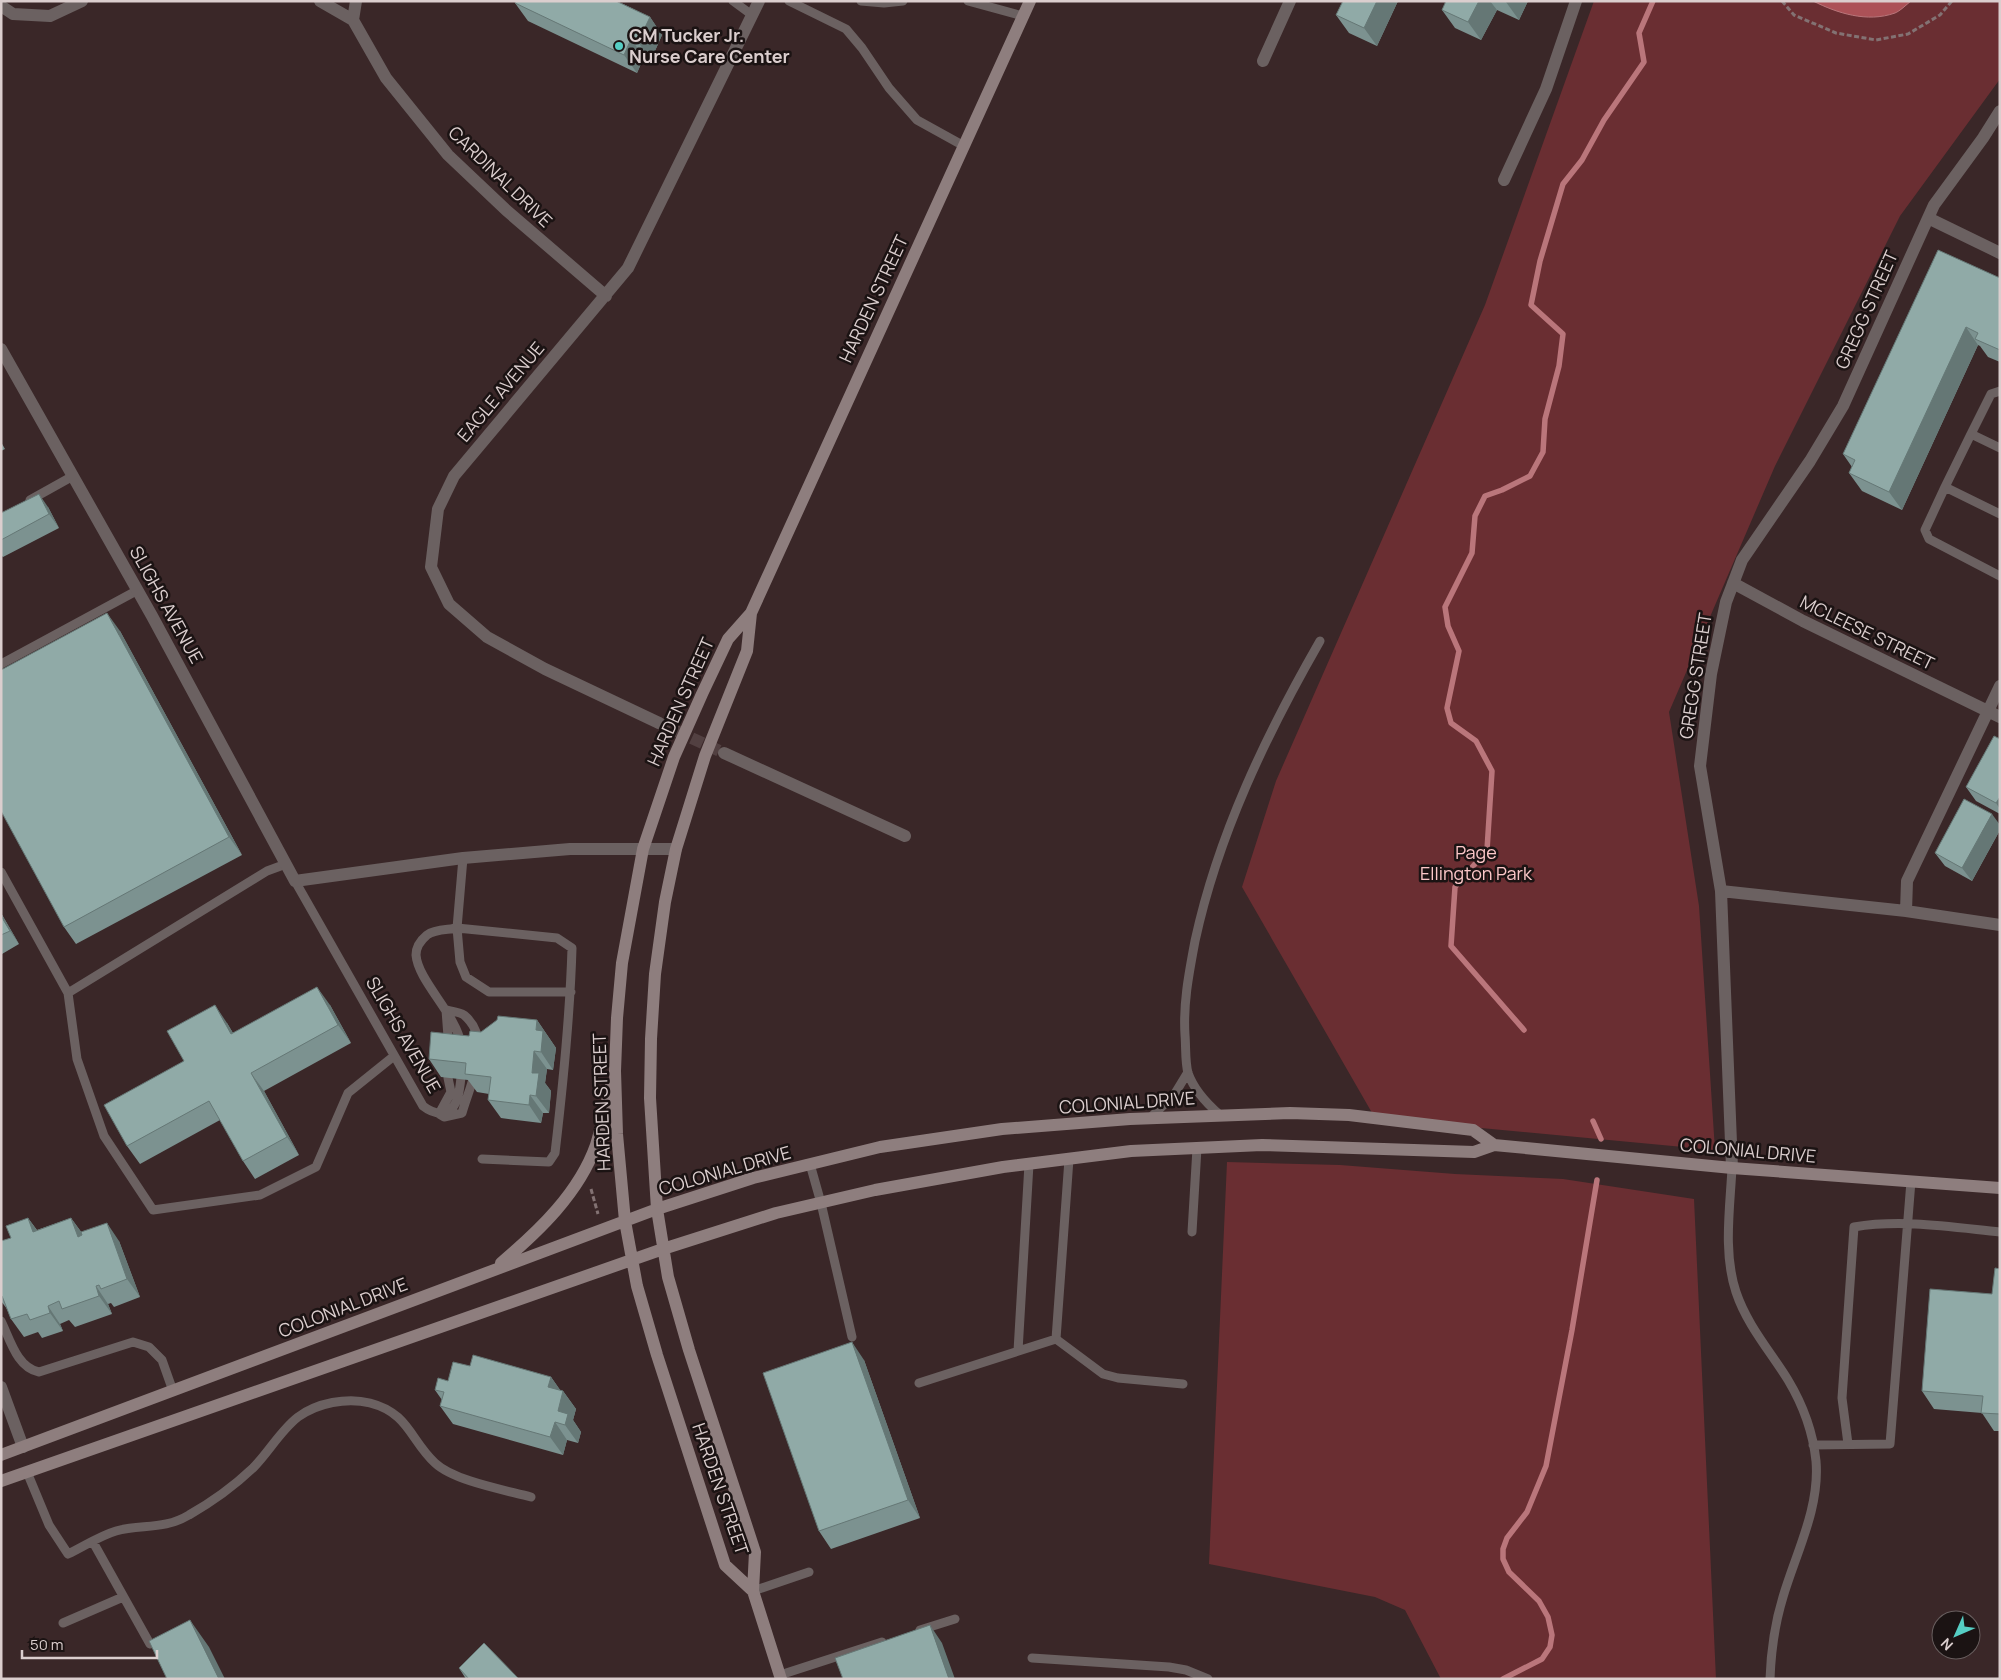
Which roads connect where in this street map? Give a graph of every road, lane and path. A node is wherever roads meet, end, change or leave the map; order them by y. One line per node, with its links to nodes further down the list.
1 (82, 1): 15 (street)
2 (320, 1): 18 (street)
3 (356, 1): 18 (street)
4 (733, 1): 16 (lane)
5 (759, 1): 16 (street, EAGLE AVENUE)
6 (789, 1): 21 (lane)
7 (861, 1): 8 (lane)
8 (903, 1)
9 (968, 1): 17 (lane)
10 (1030, 1): 17 (main road, HARDEN STREET)
11 (1290, 1): 19 (street)
12 (1576, 1): 22 (street)
13 (1782, 1): 14 (path)
14 (1952, 1)
15 (1, 6)
16 (752, 15): 25 (street, EAGLE AVENUE)
17 (1023, 16): 21 (main road, HARDEN STREET)
18 (353, 20): 25 (street, CARDINAL DRIVE)
19 (1263, 61)
20 (2000, 111): 23 (street, GREGG STREET)
21 (964, 146): 37 (main road, HARDEN STREET)
22 (1504, 180)
23 (1928, 218): 24 (street); 35 (street, GREGG STREET)
24 (2000, 253)
25 (606, 296): 43 (street, EAGLE AVENUE)
26 (1, 349): 30 (street, SLIGHS AVENUE)
27 (2000, 391): 28 (lane)
28 (1970, 434): 29 (lane); 31 (lane)
29 (2000, 448)
30 (73, 476): 32 (lane); 36 (street, SLIGHS AVENUE)
31 (1945, 487): 33 (lane); 34 (lane)
32 (22, 505)
33 (2000, 514)
34 (2000, 576)
35 (1733, 583): 41 (street, MCLEESE STREET); 52 (street, GREGG STREET)
36 (138, 590): 39 (lane); 49 (street, SLIGHS AVENUE)
37 (751, 613): 46 (main road, HARDEN STREET); 47 (main road, HARDEN STREET)
38 (1320, 641): 61 (lane)
39 (1, 664)
40 (2000, 686): 41 (street)
41 (1987, 712): 42 (street, MCLEESE STREET); 53 (street)
42 (2000, 718)
43 (659, 723)
44 (728, 755): 45 (street)
45 (905, 836)
46 (643, 849): 47 (street); 48 (street); 60 (main road, HARDEN STREET)
47 (676, 849): 77 (main road, HARDEN STREET)
48 (463, 858): 51 (street); 55 (lane)
49 (286, 864): 51 (street, SLIGHS AVENUE); 57 (lane)
50 (1, 872): 57 (lane)
51 (296, 881): 59 (lane, SLIGHS AVENUE)
52 (1721, 891): 53 (street); 72 (street, GREGG STREET)
53 (1906, 911): 54 (street)
54 (2000, 925)
55 (457, 928): 56 (lane); 56 (lane, SLIGHS AVENUE); 58 (lane, SLIGHS AVENUE)
56 (571, 992): 68 (lane)
57 (68, 993): 59 (lane)
58 (446, 1010): 62 (lane, SLIGHS AVENUE); 62 (lane); 63 (lane); 63 (lane)
59 (394, 1056): 63 (lane, SLIGHS AVENUE)
60 (615, 1071): 79 (main road, HARDEN STREET); 85 (main road)
61 (1188, 1072): 64 (lane); 65 (lane)
62 (448, 1110): 63 (lane, SLIGHS AVENUE)
63 (439, 1114)
64 (1220, 1115): 65 (main road, COLONIAL DRIVE); 66 (main road, COLONIAL DRIVE)
65 (1148, 1118): 70 (main road, COLONIAL DRIVE)
66 (1494, 1145): 67 (main road, COLONIAL DRIVE); 72 (main road, COLONIAL DRIVE)
67 (1197, 1148): 69 (main road, COLONIAL DRIVE); 81 (lane)
68 (482, 1159)
69 (1069, 1159): 71 (main road, COLONIAL DRIVE); 88 (lane)
70 (810, 1164): 76 (lane); 77 (main road, COLONIAL DRIVE)
71 (1028, 1164): 76 (main road, COLONIAL DRIVE); 89 (lane)
72 (1732, 1168): 73 (main road, COLONIAL DRIVE); 94 (lane)
73 (1911, 1181): 75 (main road, COLONIAL DRIVE); 80 (lane)
74 (590, 1186): 78 (path)
75 (2000, 1188)
76 (821, 1203): 83 (main road, COLONIAL DRIVE); 87 (lane)
77 (657, 1209): 79 (main road, COLONIAL DRIVE); 83 (main road, HARDEN STREET)
78 (598, 1214)
79 (626, 1221): 84 (main road, HARDEN STREET); 85 (main road, COLONIAL DRIVE)
80 (1908, 1223): 82 (lane); 95 (lane); 95 (lane)
81 (1192, 1232)
82 (2000, 1232)
83 (663, 1249): 84 (main road, COLONIAL DRIVE); 103 (main road, HARDEN STREET)
84 (632, 1260): 98 (main road, COLONIAL DRIVE); 103 (main road, HARDEN STREET)
85 (494, 1270): 93 (main road, COLONIAL DRIVE)
86 (1, 1321): 93 (lane)
87 (852, 1337)
88 (1056, 1339): 89 (lane); 91 (lane)
89 (1018, 1351): 90 (lane)
90 (919, 1383)
91 (1183, 1384)
92 (1, 1387): 96 (street)
93 (173, 1391): 96 (main road, COLONIAL DRIVE)
94 (1813, 1444): 95 (lane); 113 (lane)
95 (1848, 1444)
96 (23, 1447): 97 (main road, COLONIAL DRIVE)
97 (1, 1455)
98 (27, 1472): 99 (main road, COLONIAL DRIVE); 101 (lane)
99 (1, 1481)
100 (531, 1497): 101 (lane)
101 (93, 1542): 104 (lane)
102 (809, 1572): 103 (lane)
103 (753, 1591): 111 (main road, HARDEN STREET)
104 (124, 1596): 106 (lane); 109 (lane)
105 (955, 1619): 107 (lane)
106 (63, 1623)
107 (908, 1634)
108 (889, 1640): 111 (lane)
109 (150, 1644)
110 (1032, 1658): 112 (lane)
111 (780, 1677)
112 (1208, 1679)
113 (1770, 1679)

